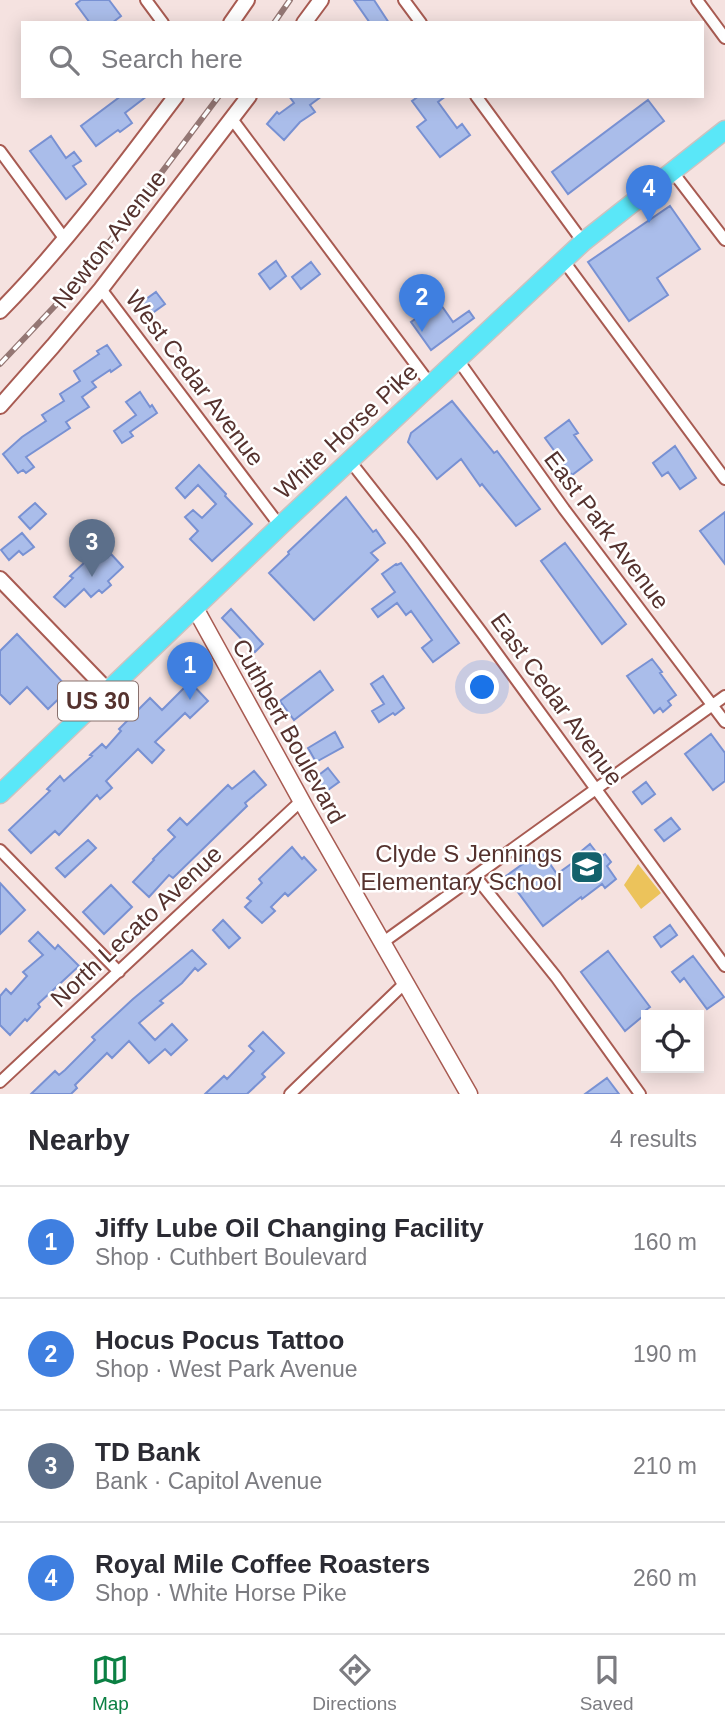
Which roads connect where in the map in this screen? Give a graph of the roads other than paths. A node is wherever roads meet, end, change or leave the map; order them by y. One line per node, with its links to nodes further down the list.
1 (146, 0): 6 (street)
2 (247, 0): 7 (street)
3 (321, 0): 8 (street)
4 (404, 0): 9 (street)
5 (697, 0): 10 (street)
6 (162, 21)
7 (232, 21)
8 (305, 21)
9 (420, 21)
10 (725, 38)
11 (174, 98): 18 (street)
12 (248, 98): 14 (street, Newton Avenue)
13 (477, 98): 20 (street)
14 (232, 119): 22 (street, Newton Avenue); 25 (street)
15 (725, 130): 17 (highway, White Horse Pike / US 30)
16 (0, 151): 18 (street)
17 (672, 171): 19 (street); 20 (highway, White Horse Pike / US 30)
18 (64, 238): 23 (street)
19 (725, 240)
20 (583, 242): 21 (highway, White Horse Pike / US 30)
21 (564, 260): 24 (highway, White Horse Pike / US 30); 28 (street)
22 (101, 289): 26 (street, Newton Avenue); 29 (street, West Cedar Avenue)
23 (0, 311)
24 (458, 360): 25 (highway, White Horse Pike / US 30); 34 (street, East Park Avenue)
25 (431, 385): 27 (highway, White Horse Pike / US 30)
26 (0, 406)
27 (350, 461): 29 (highway, White Horse Pike / US 30); 36 (street, East Cedar Avenue)
28 (725, 479)
29 (280, 526): 31 (highway, White Horse Pike / US 30)
30 (0, 579): 32 (street)
31 (195, 608): 32 (highway, US 30); 38 (main road, Cuthbert Boulevard)
32 (108, 691): 37 (highway, US 30)
33 (725, 696): 34 (street)
34 (712, 705): 35 (street, East Park Avenue); 36 (street)
35 (725, 722)
36 (597, 788): 40 (street); 42 (street, East Cedar Avenue)
37 (0, 794)
38 (302, 801): 41 (main road, Cuthbert Boulevard); 43 (street, North Lecato Avenue)
39 (0, 850): 43 (street)
40 (475, 876): 41 (street); 48 (street)
41 (382, 943): 44 (main road, Cuthbert Boulevard)
42 (725, 966)
43 (119, 972): 45 (street, North Lecato Avenue)
44 (405, 983): 46 (street); 47 (main road, Cuthbert Boulevard)
45 (0, 1082)
46 (290, 1094)
47 (469, 1094)
48 (640, 1094)

